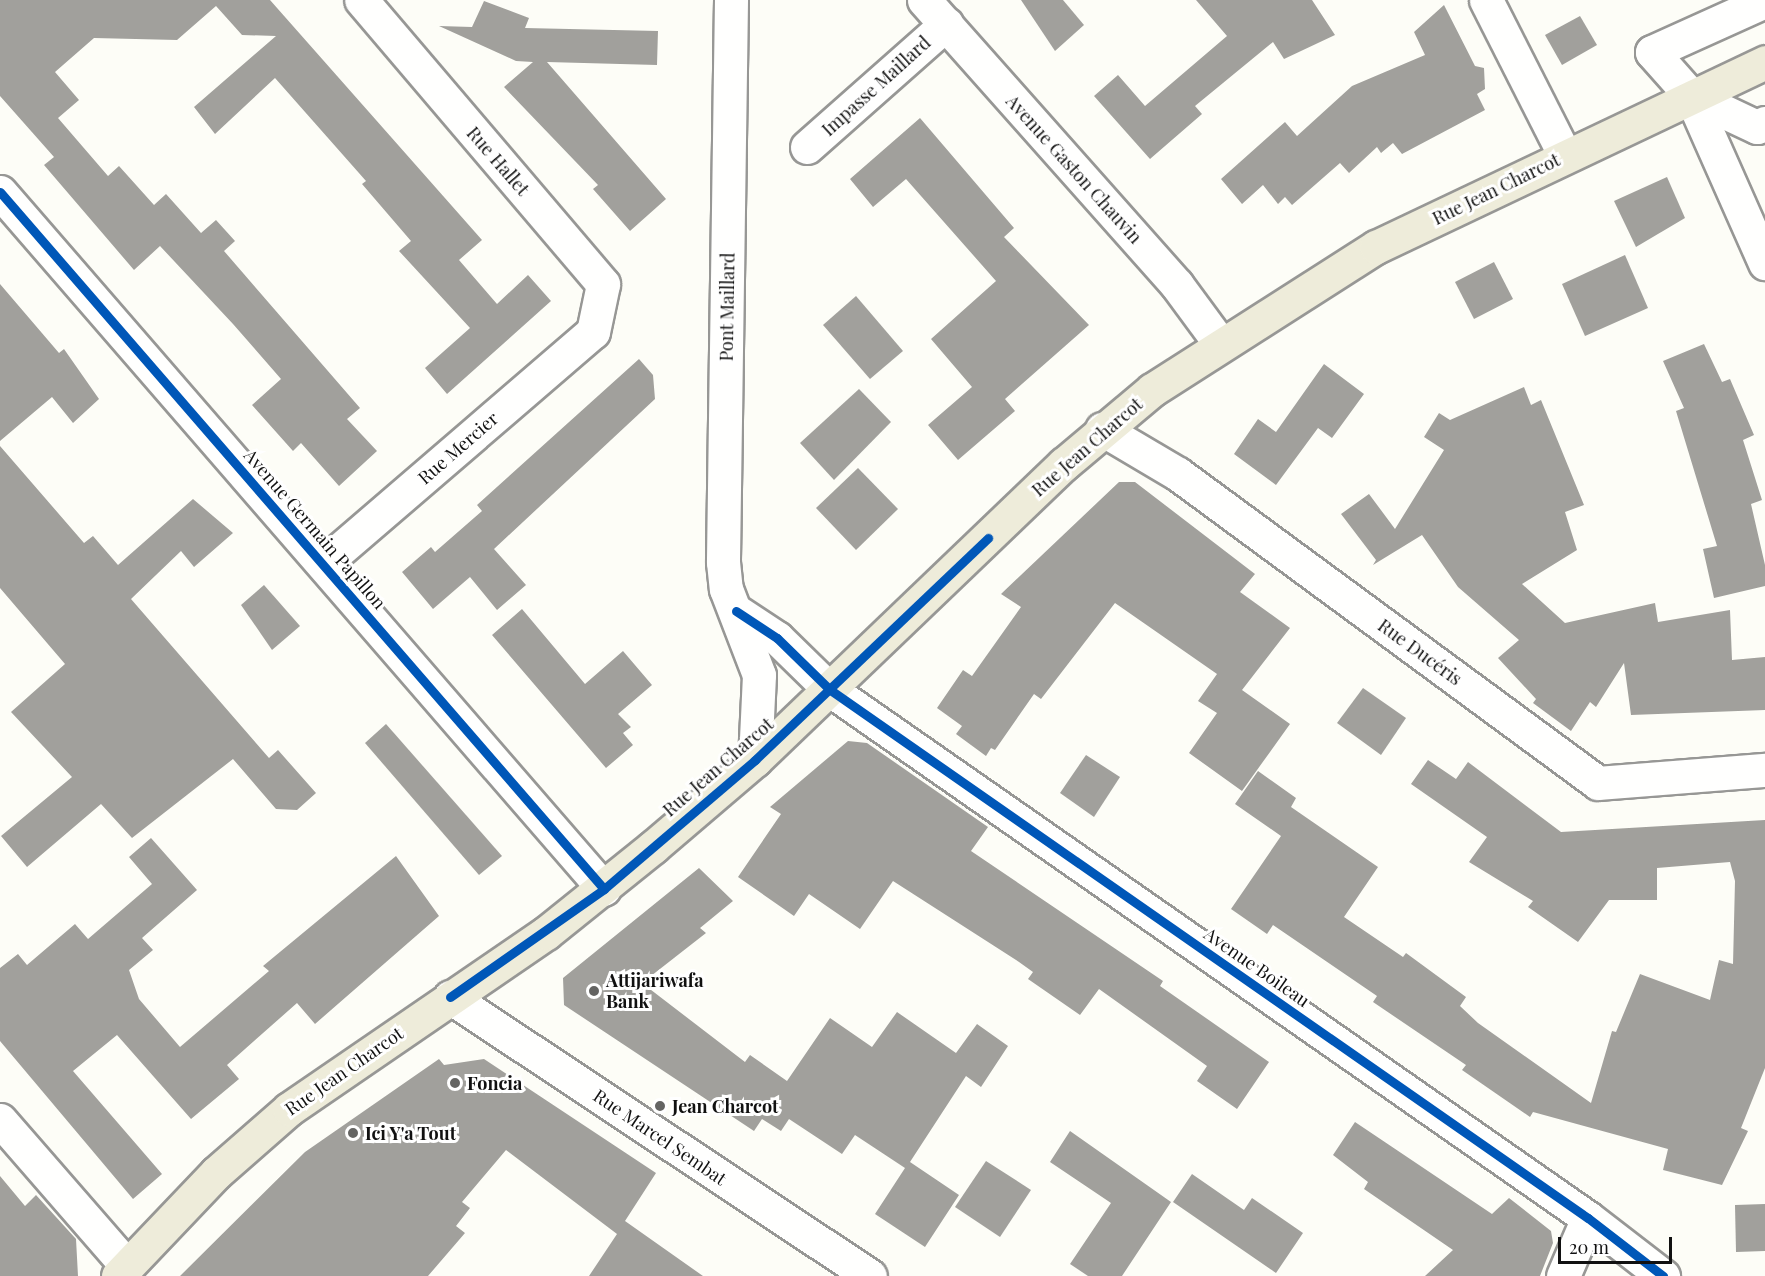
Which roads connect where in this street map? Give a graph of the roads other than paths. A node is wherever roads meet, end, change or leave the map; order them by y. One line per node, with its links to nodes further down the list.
1 (361, 0): 14 (street, Rue Hallet)
2 (731, 0): 18 (street, Pont Maillard)
3 (924, 0): 6 (street, Avenue Gaston Chauvin)
4 (1485, 0): 11 (street)
5 (1765, 1): 8 (street)
6 (946, 24): 10 (street, Impasse Maillard); 15 (street, Avenue Gaston Chauvin)
7 (1765, 62): 8 (main road, Rue Jean Charcot)
8 (1691, 96): 9 (street); 11 (main road, Rue Jean Charcot); 13 (street)
9 (1765, 123)
10 (807, 147)
11 (1564, 156): 15 (main road, Rue Jean Charcot)
12 (0, 192): 17 (street, Avenue Germain Papillon)
13 (1765, 263)
14 (593, 332): 17 (street, Rue Mercier)
15 (1219, 342): 16 (main road, Rue Jean Charcot)
16 (1102, 429): 19 (main road, Rue Jean Charcot); 21 (street, Rue Ducéris)
17 (323, 564): 22 (street, Avenue Germain Papillon)
18 (736, 611): 19 (street); 20 (street, Pont Maillard)
19 (829, 689): 20 (main road, Rue Jean Charcot); 25 (street, Avenue Boileau)
20 (755, 760): 22 (main road, Rue Jean Charcot)
21 (1765, 770)
22 (604, 889): 23 (main road, Rue Jean Charcot)
23 (450, 997): 26 (main road, Rue Jean Charcot); 27 (street, Rue Marcel Sembat)
24 (0, 1120): 26 (street)
25 (1588, 1218): 28 (street); 29 (street, Avenue Boileau)
26 (122, 1271)
27 (870, 1276)
28 (1563, 1276)
29 (1664, 1276)

